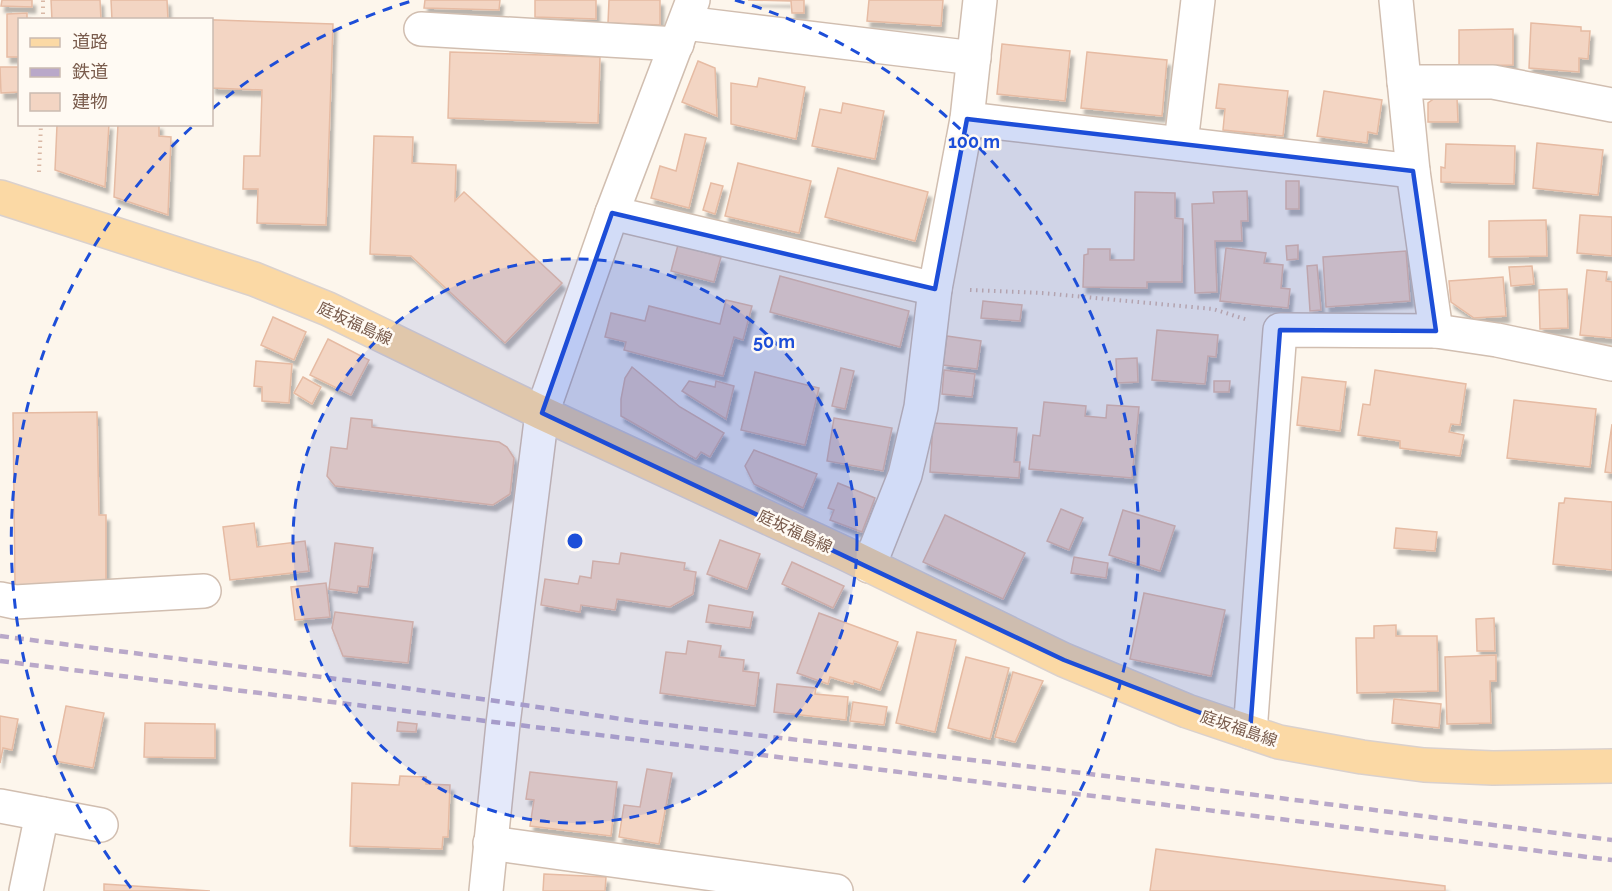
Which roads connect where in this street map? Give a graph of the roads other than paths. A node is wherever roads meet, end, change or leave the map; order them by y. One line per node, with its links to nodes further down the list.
1 (980, 0): 6 (street)
2 (1198, 0): 10 (street)
3 (1396, 0): 7 (street)
4 (685, 22): 5 (street); 6 (street); 13 (street)
5 (421, 29)
6 (974, 58): 9 (street)
7 (1404, 82): 8 (street); 11 (street)
8 (1612, 105)
9 (968, 119): 10 (street); 14 (street)
10 (1181, 143): 11 (street)
11 (1413, 171): 15 (street)
12 (0, 197): 17 (main road, 庭坂福島線)
13 (612, 213): 14 (street); 17 (street)
14 (935, 289): 18 (street)
15 (1436, 332): 16 (street); 21 (street)
16 (1612, 364)
17 (542, 413): 18 (main road, 庭坂福島線); 26 (street)
18 (869, 566): 21 (main road, 庭坂福島線)
19 (204, 591): 20 (street)
20 (0, 599)
21 (1250, 732): 22 (main road, 庭坂福島線)
22 (1612, 766)
23 (0, 806): 24 (street)
24 (42, 813): 25 (street); 28 (street)
25 (101, 825)
26 (490, 843): 27 (street); 29 (street)
27 (783, 887): 30 (street)
28 (26, 891)
29 (486, 891)
30 (836, 891)

